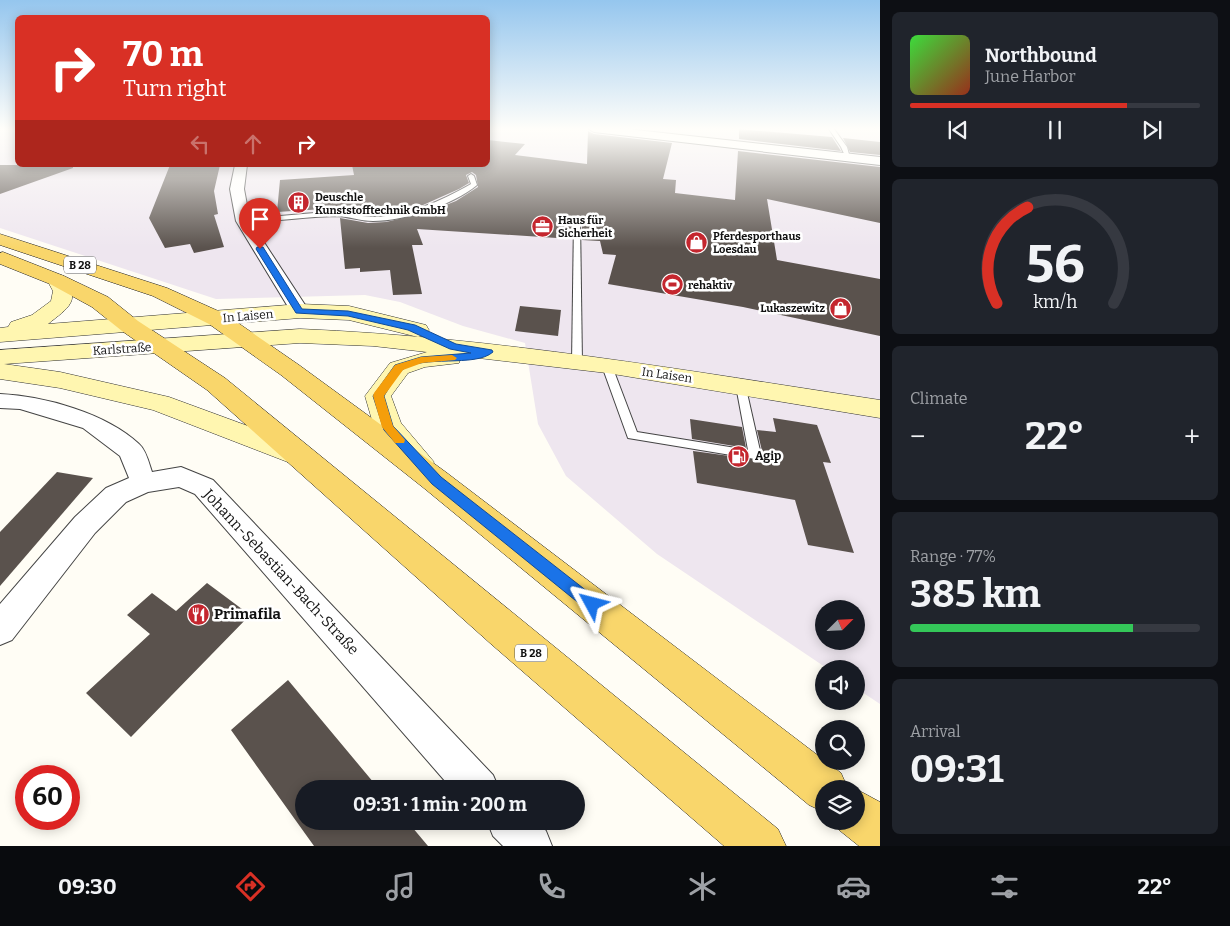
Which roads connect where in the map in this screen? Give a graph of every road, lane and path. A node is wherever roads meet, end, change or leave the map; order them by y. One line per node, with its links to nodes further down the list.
1 (240, 168): 4 (street)
2 (471, 176): 4 (lane)
3 (577, 219): 19 (lane)
4 (243, 221): 8 (street)
5 (0, 239): 9 (main road, B 28)
6 (0, 257): 7 (main road, B 28)
7 (57, 280): 11 (main road, B 28); 12 (street)
8 (300, 312): 10 (street, In Laisen); 16 (street, In Laisen)
9 (183, 313): 10 (street, Karlstraße); 11 (street, Karlstraße); 15 (street)
10 (217, 319): 13 (main road); 14 (street)
11 (130, 326): 12 (street, Karlstraße); 15 (main road, B 28)
12 (0, 333)
13 (244, 340): 14 (street, Karlstraße); 16 (street, In Laisen); 27 (main road)
14 (194, 344): 15 (street, Karlstraße); 22 (street)
15 (162, 346): 18 (street, Karlstraße); 22 (main road, B 28)
16 (454, 347): 17 (street, In Laisen)
17 (488, 352): 19 (street, In Laisen); 27 (street)
18 (0, 357)
19 (577, 364): 20 (street, In Laisen)
20 (607, 366): 23 (street, In Laisen); 23 (lane)
21 (0, 370): 26 (street)
22 (216, 384): 26 (main road, B 28)
23 (741, 386): 25 (street, In Laisen)
24 (0, 401): 28 (street)
25 (880, 408)
26 (303, 456): 34 (main road, B 28)
27 (436, 481): 31 (main road)
28 (144, 483): 29 (street, Johann-Sebastian-Bach-Straße); 30 (street, Johann-Sebastian-Bach-Straße)
29 (0, 629)
30 (471, 780)
31 (815, 782)
32 (516, 830): 33 (street)
33 (531, 846)
34 (762, 846)

